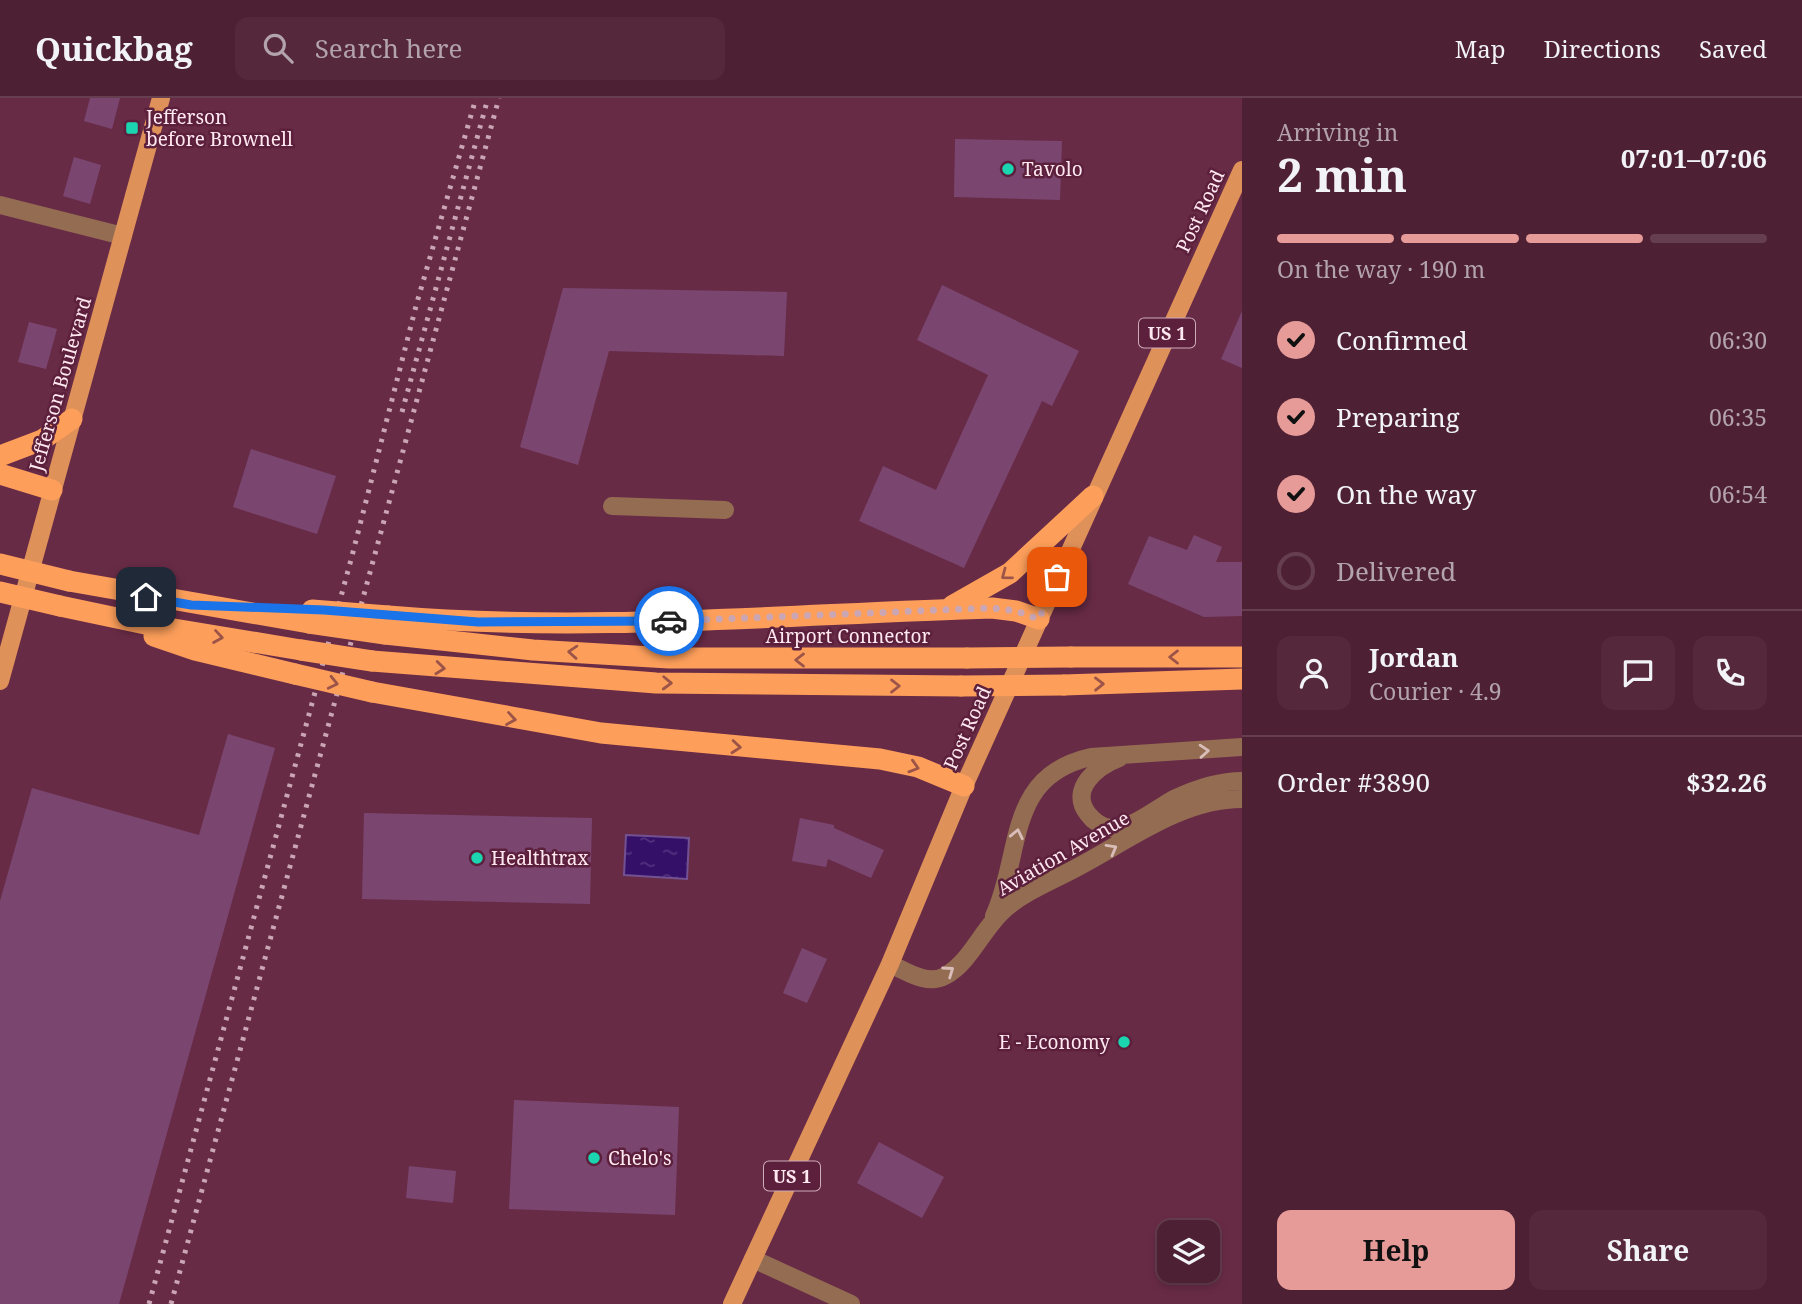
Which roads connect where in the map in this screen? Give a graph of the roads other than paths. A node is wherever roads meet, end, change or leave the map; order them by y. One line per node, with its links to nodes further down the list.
1 (161, 98): 4 (main road, Jefferson Boulevard)
2 (1242, 170): 9 (main road, Post Road / US 1)
3 (0, 205): 4 (street)
4 (123, 236): 5 (main road, Jefferson Boulevard)
5 (72, 419): 6 (highway); 8 (main road, Jefferson Boulevard)
6 (0, 456)
7 (0, 474): 8 (highway)
8 (52, 490): 20 (main road, Jefferson Boulevard)
9 (1093, 496): 15 (highway, one-way to 15); 16 (main road, Post Road / US 1)
10 (612, 506): 11 (street)
11 (725, 510)
12 (0, 564): 17 (highway, Airport Connector, bridge)
13 (0, 592): 14 (highway, bridge)
14 (69, 608): 21 (highway, one-way to 21, bridge); 26 (highway, one-way to 26, bridge)
15 (943, 609): 16 (highway); 17 (highway)
16 (1039, 619): 26 (main road, Post Road / US 1)
17 (386, 625): 18 (highway, Airport Connector, one-way to 17, bridge)
18 (1242, 657)
19 (1242, 679): 21 (highway)
20 (0, 681)
21 (1133, 684): 22 (highway)
22 (1242, 693)
23 (1242, 747): 24 (street, one-way to 23)
24 (1139, 755): 25 (street, Aviation Avenue); 28 (street, one-way to 24)
25 (1242, 780)
26 (964, 786): 29 (main road, Post Road / US 1)
27 (1242, 799): 28 (street, Aviation Avenue, one-way to 27)
28 (991, 922): 29 (street, Aviation Avenue, one-way to 28)
29 (890, 964): 30 (main road, Post Road / US 1)
30 (753, 1259): 31 (main road, Post Road / US 1); 32 (street)
31 (732, 1304)
32 (851, 1304)

